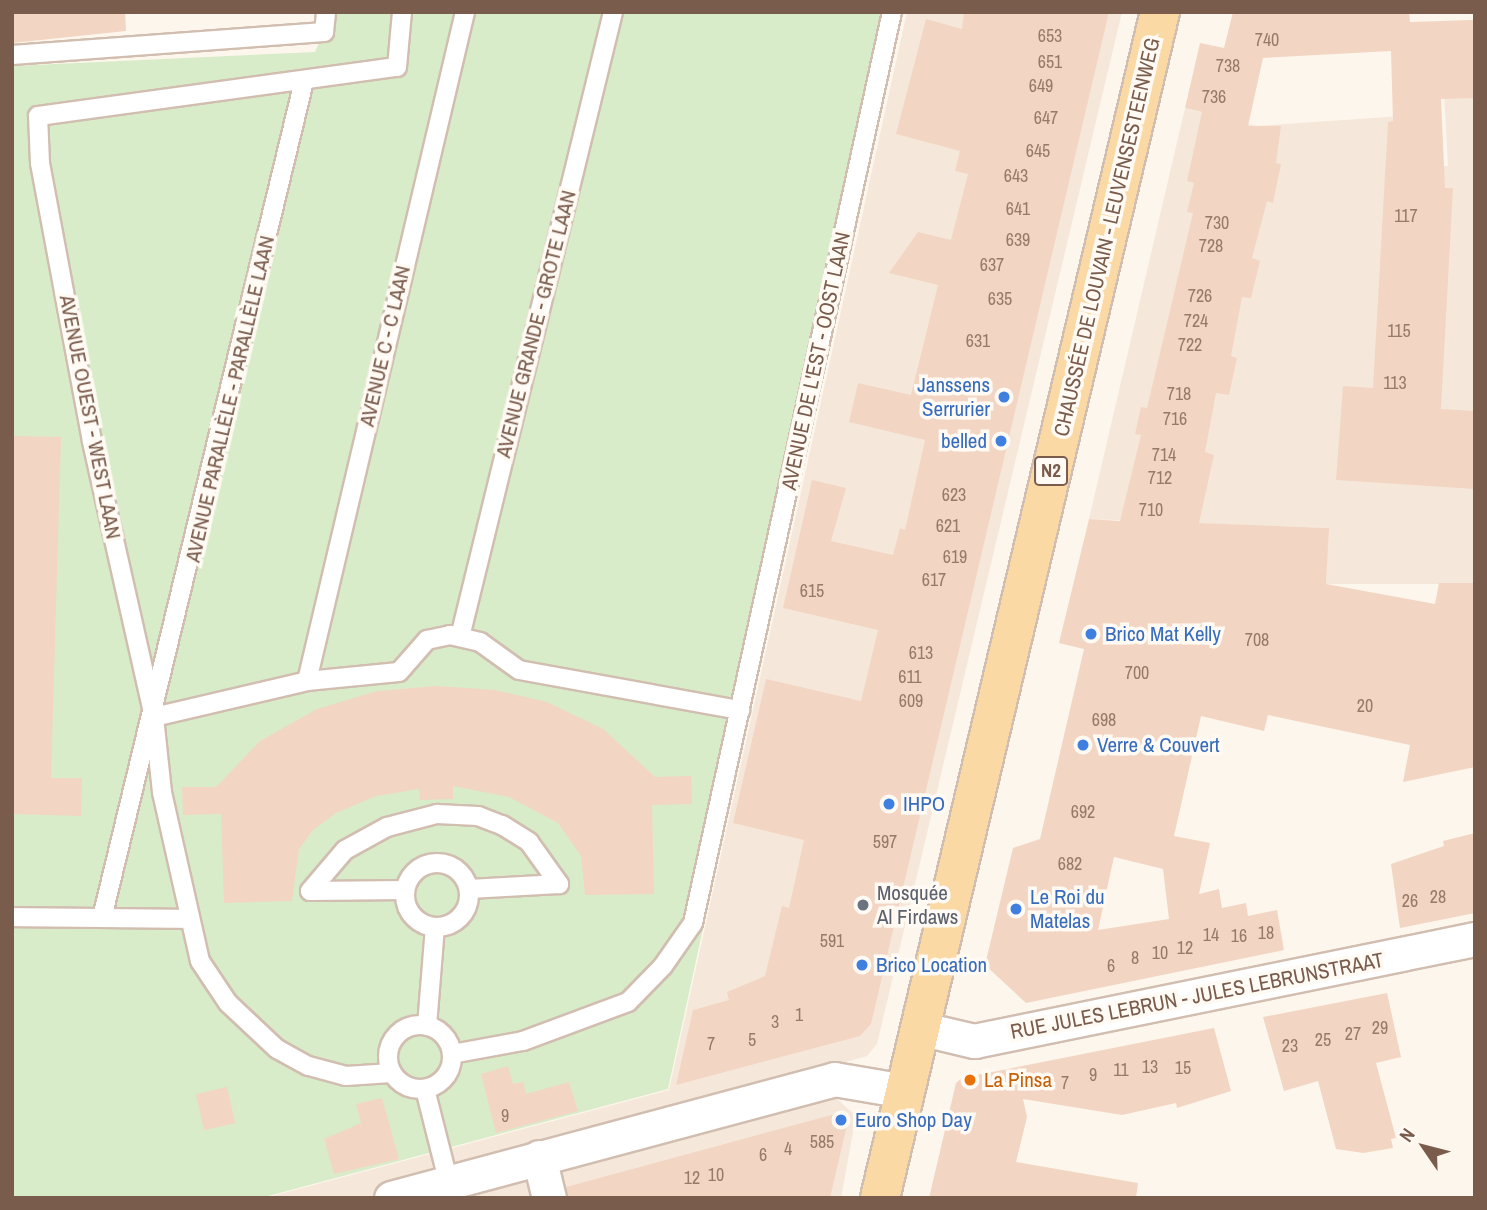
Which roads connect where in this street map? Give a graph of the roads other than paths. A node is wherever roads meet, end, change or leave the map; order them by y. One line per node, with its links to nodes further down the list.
1 (326, 12): 7 (lane)
2 (402, 12): 8 (lane)
3 (465, 12): 10 (lane, AVENUE C - C LAAN)
4 (613, 12): 9 (lane, AVENUE GRANDE - GROTE LAAN)
5 (892, 12): 11 (lane, AVENUE DE L'EST - OOST LAAN)
6 (1160, 12): 21 (main road, CHAUSSÉE DE LOUVAIN - LEUVENSESTEENWEG / N2)
7 (12, 55)
8 (304, 81): 12 (lane, AVENUE PARALLÈLE - PARALLÈLE LAAN); 12 (lane, AVENUE OUEST - WEST LAAN)
9 (460, 636): 10 (lane); 11 (lane)
10 (307, 681): 12 (lane)
11 (740, 710): 22 (lane, AVENUE DE L'EST - OOST LAAN)
12 (154, 717): 16 (lane, AVENUE PARALLÈLE - PARALLÈLE LAAN); 17 (lane)
13 (469, 889): 14 (lane); 14 (lane); 18 (lane)
14 (405, 890): 18 (lane)
15 (12, 917): 16 (lane)
16 (102, 918): 17 (lane)
17 (191, 919): 23 (lane)
18 (435, 927): 20 (lane)
19 (1475, 939): 21 (street, RUE JULES LEBRUN - JULES LEBRUNSTRAAT)
20 (428, 1026): 22 (lane); 23 (lane)
21 (919, 1028): 25 (main road, CHAUSSÉE DE LOUVAIN - LEUVENSESTEENWEG / N2)
22 (452, 1054): 24 (lane)
23 (391, 1073): 24 (lane)
24 (425, 1089): 27 (lane)
25 (905, 1091): 26 (street); 30 (main road, CHAUSSÉE DE LOUVAIN - LEUVENSESTEENWEG / N2)
26 (539, 1157): 27 (street); 29 (street)
27 (451, 1191): 28 (street)
28 (391, 1198)
29 (549, 1198)
30 (880, 1198)

